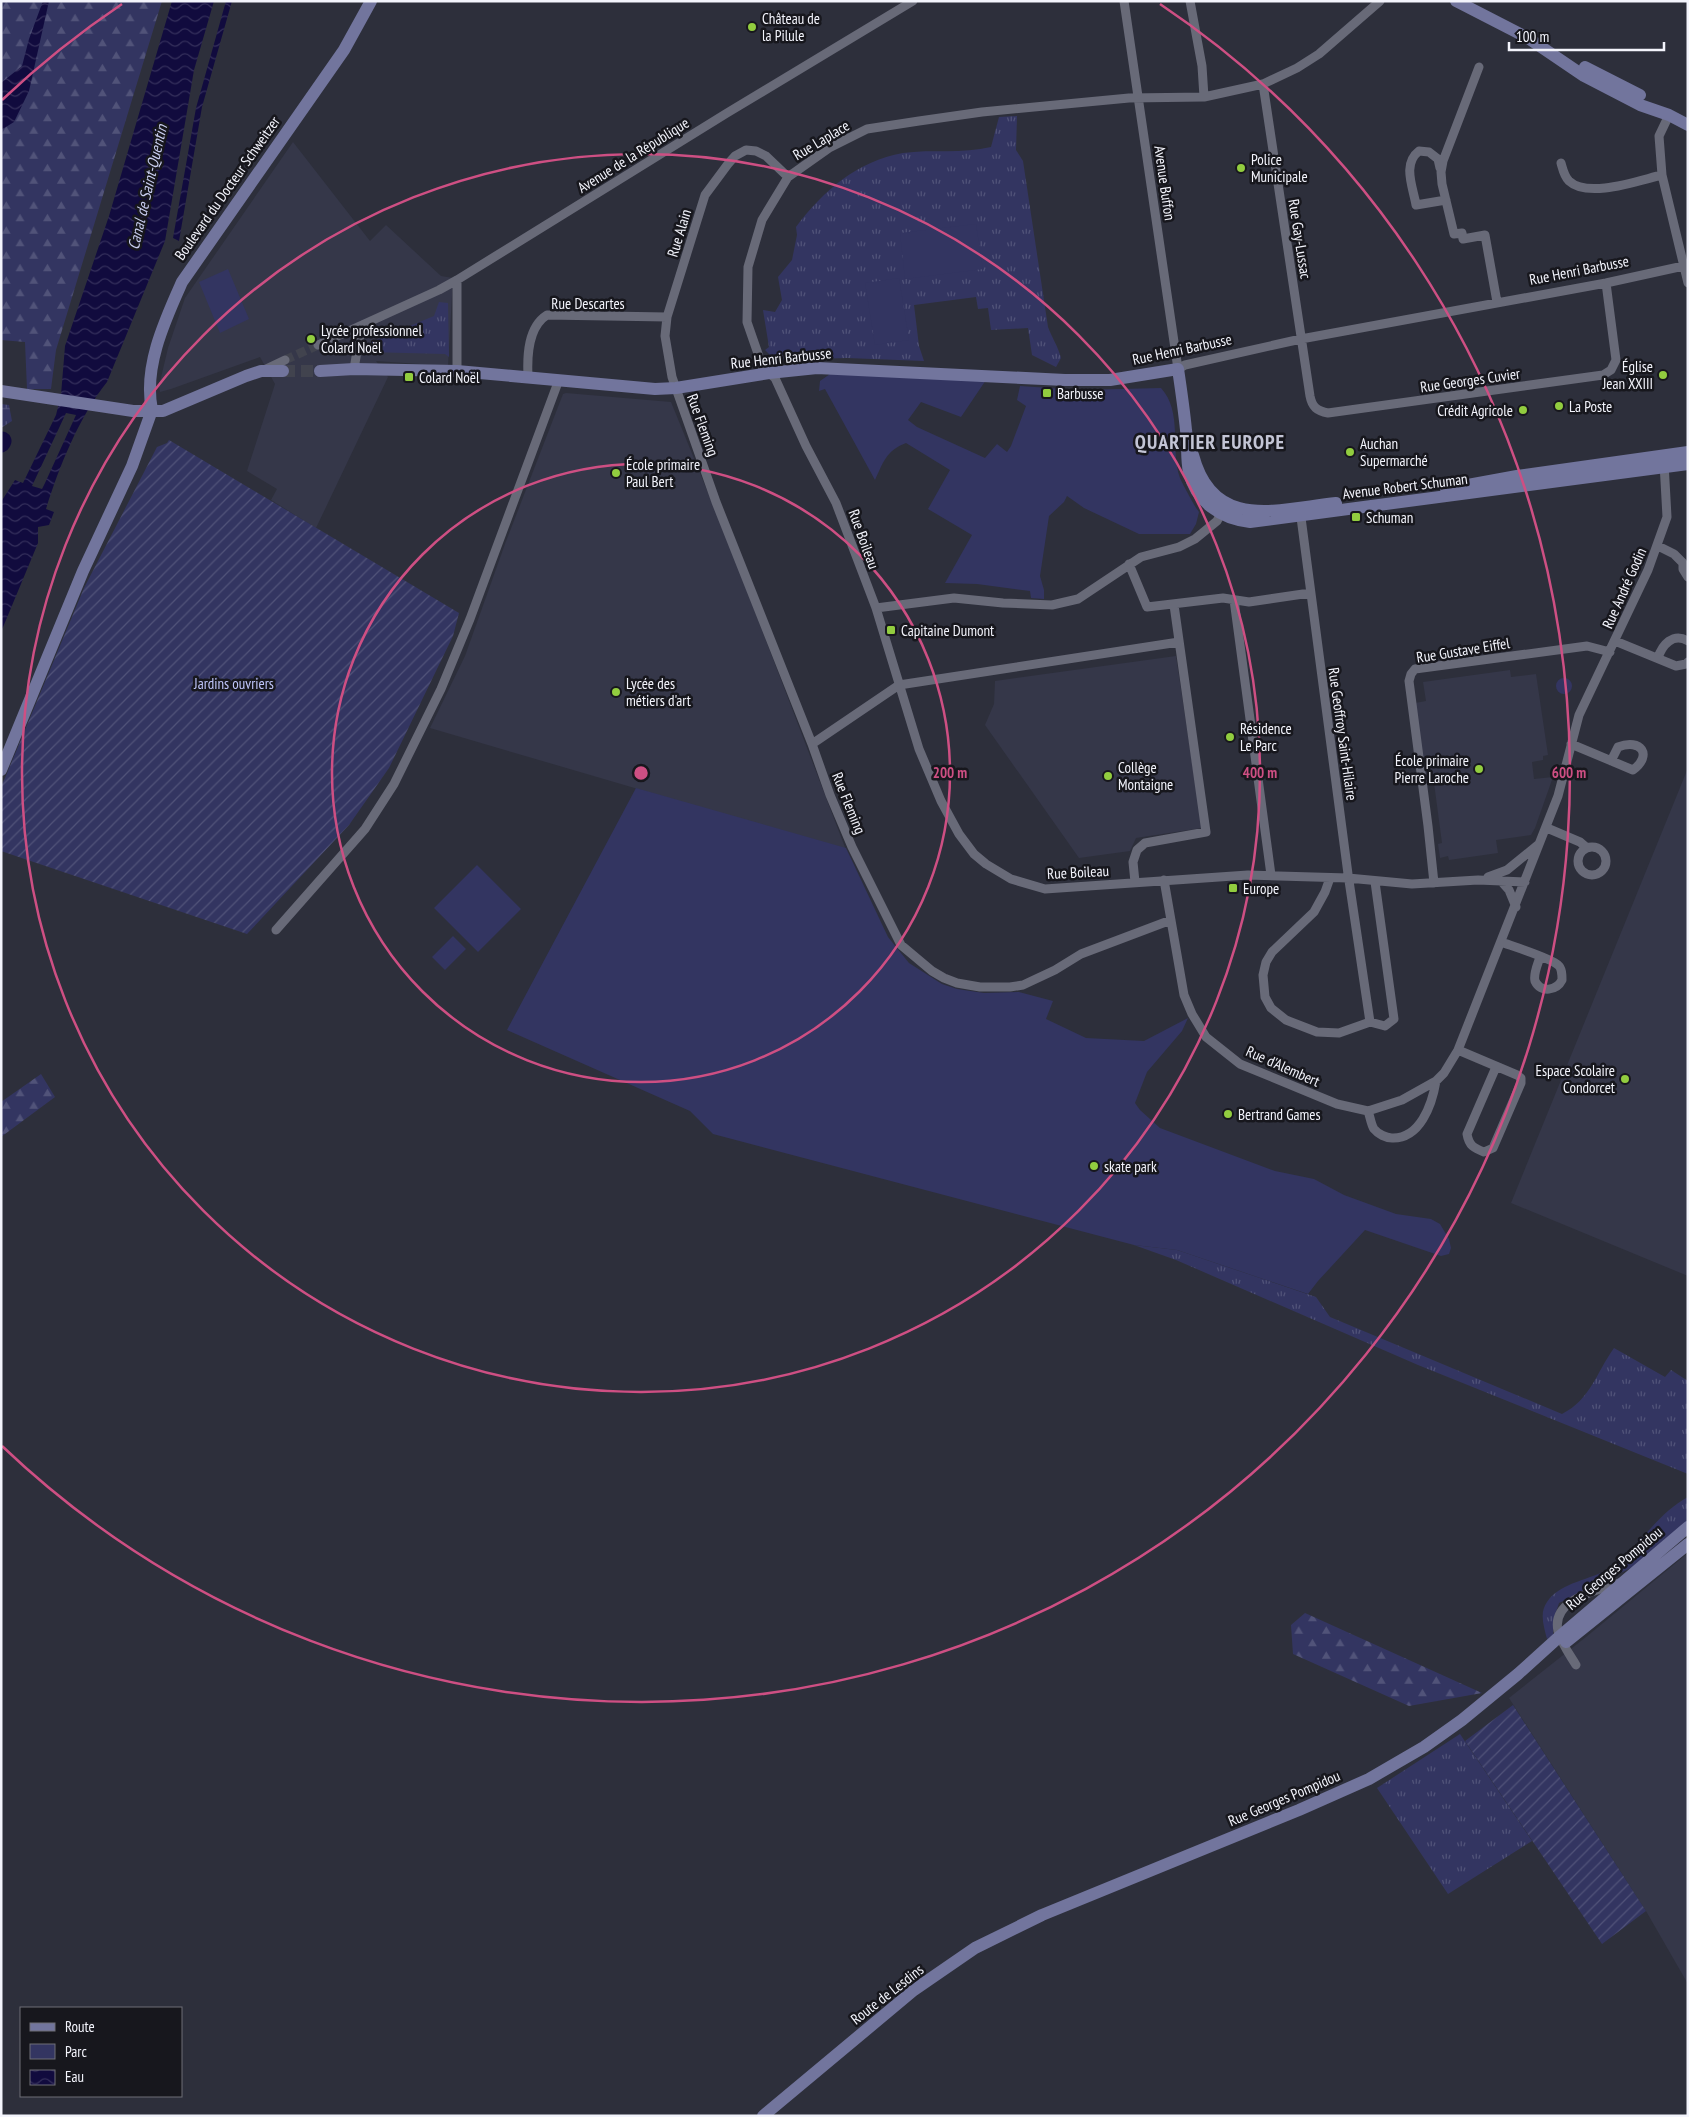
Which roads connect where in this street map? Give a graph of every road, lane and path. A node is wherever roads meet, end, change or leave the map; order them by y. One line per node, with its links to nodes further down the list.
1 (371, 1): 37 (main road, Boulevard du Docteur Schweitzer)
2 (912, 1): 19 (street, Avenue de la République)
3 (1124, 1): 10 (street, Avenue Buffon)
4 (1190, 1): 9 (street)
5 (1380, 1): 8 (street, Rue Laplace)
6 (1456, 1): 11 (main road)
7 (1479, 67): 14 (street)
8 (1263, 84): 9 (street, Rue Laplace); 25 (street, Rue Gay-Lussac)
9 (1204, 97): 10 (street, Rue Laplace)
10 (1138, 98): 16 (street, Rue Laplace); 29 (street, Avenue Buffon)
11 (1669, 115): 12 (main road); 15 (street)
12 (1688, 125)
13 (1561, 164): 15 (street)
14 (1441, 172): 17 (street); 17 (street)
15 (1662, 174): 18 (street)
16 (788, 177): 23 (street, Rue Alain); 32 (street, Rue Laplace)
17 (1446, 200): 22 (street)
18 (1686, 265): 20 (street, Rue Henri Barbusse); 21 (street)
19 (458, 280): 24 (street, Avenue de la République); 31 (street)
20 (1606, 283): 22 (street, Rue Henri Barbusse); 25 (street, Rue Georges Cuvier)
21 (1688, 283)
22 (1496, 302): 25 (street, Rue Henri Barbusse)
23 (666, 317): 33 (street, Rue Descartes); 35 (street, Rue Alain)
24 (364, 324): 26 (street, Avenue de la République); 28 (street)
25 (1301, 339): 29 (street, Rue Henri Barbusse)
26 (318, 345)
27 (284, 366): 37 (main road)
28 (354, 369): 30 (main road); 31 (main road)
29 (1178, 369): 32 (main road, Rue Henri Barbusse); 42 (main road, Avenue Robert Schuman)
30 (320, 371)
31 (457, 371): 33 (main road)
32 (769, 373): 35 (main road, Rue Henri Barbusse); 50 (street, Rue Boileau)
33 (528, 376): 34 (main road, Rue Henri Barbusse)
34 (554, 380): 35 (main road, Rue Henri Barbusse); 77 (street)
35 (676, 388): 58 (street, Rue Fleming)
36 (1, 391): 37 (main road)
37 (152, 410): 61 (main road)
38 (1688, 452): 39 (main road, Avenue Robert Schuman)
39 (1664, 461): 40 (main road, Avenue Robert Schuman); 41 (main road, Avenue Robert Schuman); 43 (street, Rue André Godin)
40 (1688, 464)
41 (1300, 511): 42 (main road, Avenue Robert Schuman); 47 (street, Rue Geoffroy Saint-Hilaire)
42 (1221, 513): 45 (street)
43 (1658, 546): 44 (street); 51 (street, Rue André Godin)
44 (1685, 560): 46 (street)
45 (1129, 564): 49 (street); 50 (street)
46 (1688, 576)
47 (1310, 593): 48 (street); 67 (street, Rue Geoffroy Saint-Hilaire)
48 (1234, 600): 49 (street); 65 (street)
49 (1174, 605): 53 (street)
50 (876, 608): 57 (street, Rue Boileau)
51 (1615, 641): 54 (street, Rue André Godin); 55 (street, Rue André Godin)
52 (1688, 641): 55 (street)
53 (1179, 642): 57 (street); 71 (street)
54 (1610, 652): 59 (street, Rue André Godin); 74 (street, Rue Gustave Eiffel)
55 (1658, 658): 56 (street, Rue André Godin)
56 (1688, 662)
57 (899, 685): 58 (street); 71 (street, Rue Boileau)
58 (812, 744): 76 (street, Rue Fleming)
59 (1571, 744): 60 (street); 62 (street, Rue André Godin)
60 (1611, 761)
61 (1, 770)
62 (1547, 828): 63 (street, Rue André Godin); 64 (street)
63 (1541, 842): 69 (street, Rue Boileau); 73 (street, Rue André Godin)
64 (1587, 848)
65 (1271, 875): 66 (street, Rue Boileau); 68 (street, Rue Boileau)
66 (1330, 878): 67 (street, Rue Boileau); 80 (street)
67 (1348, 878): 72 (street, Rue Boileau); 80 (street)
68 (1164, 880): 71 (street, Rue Boileau); 76 (street, Rue d'Alembert)
69 (1478, 880): 70 (street, Rue Boileau); 74 (street, Rue Boileau)
70 (1500, 881): 73 (street, Rue Boileau); 75 (street)
71 (1134, 882)
72 (1375, 882): 74 (street, Rue Boileau); 80 (street)
73 (1525, 882): 75 (street, Rue André Godin)
74 (1434, 883)
75 (1516, 907): 78 (street)
76 (1171, 920): 84 (street, Rue d'Alembert)
77 (276, 930)
78 (1501, 942): 79 (street); 81 (street)
79 (1540, 957)
80 (1370, 1022)
81 (1458, 1050): 82 (street); 83 (street)
82 (1496, 1067): 82 (street)
83 (1436, 1081): 84 (street); 84 (street)
84 (1368, 1111)
85 (1688, 1527): 87 (main road, Rue Georges Pompidou)
86 (1688, 1544): 88 (main road, Rue Georges Pompidou)
87 (1624, 1581): 88 (main road, Rue Georges Pompidou); 88 (street)
88 (1561, 1640): 89 (street); 90 (main road, Rue Georges Pompidou)
89 (1576, 1666)
90 (1042, 1915): 91 (main road, Route de Lesdins)
91 (764, 2116)

